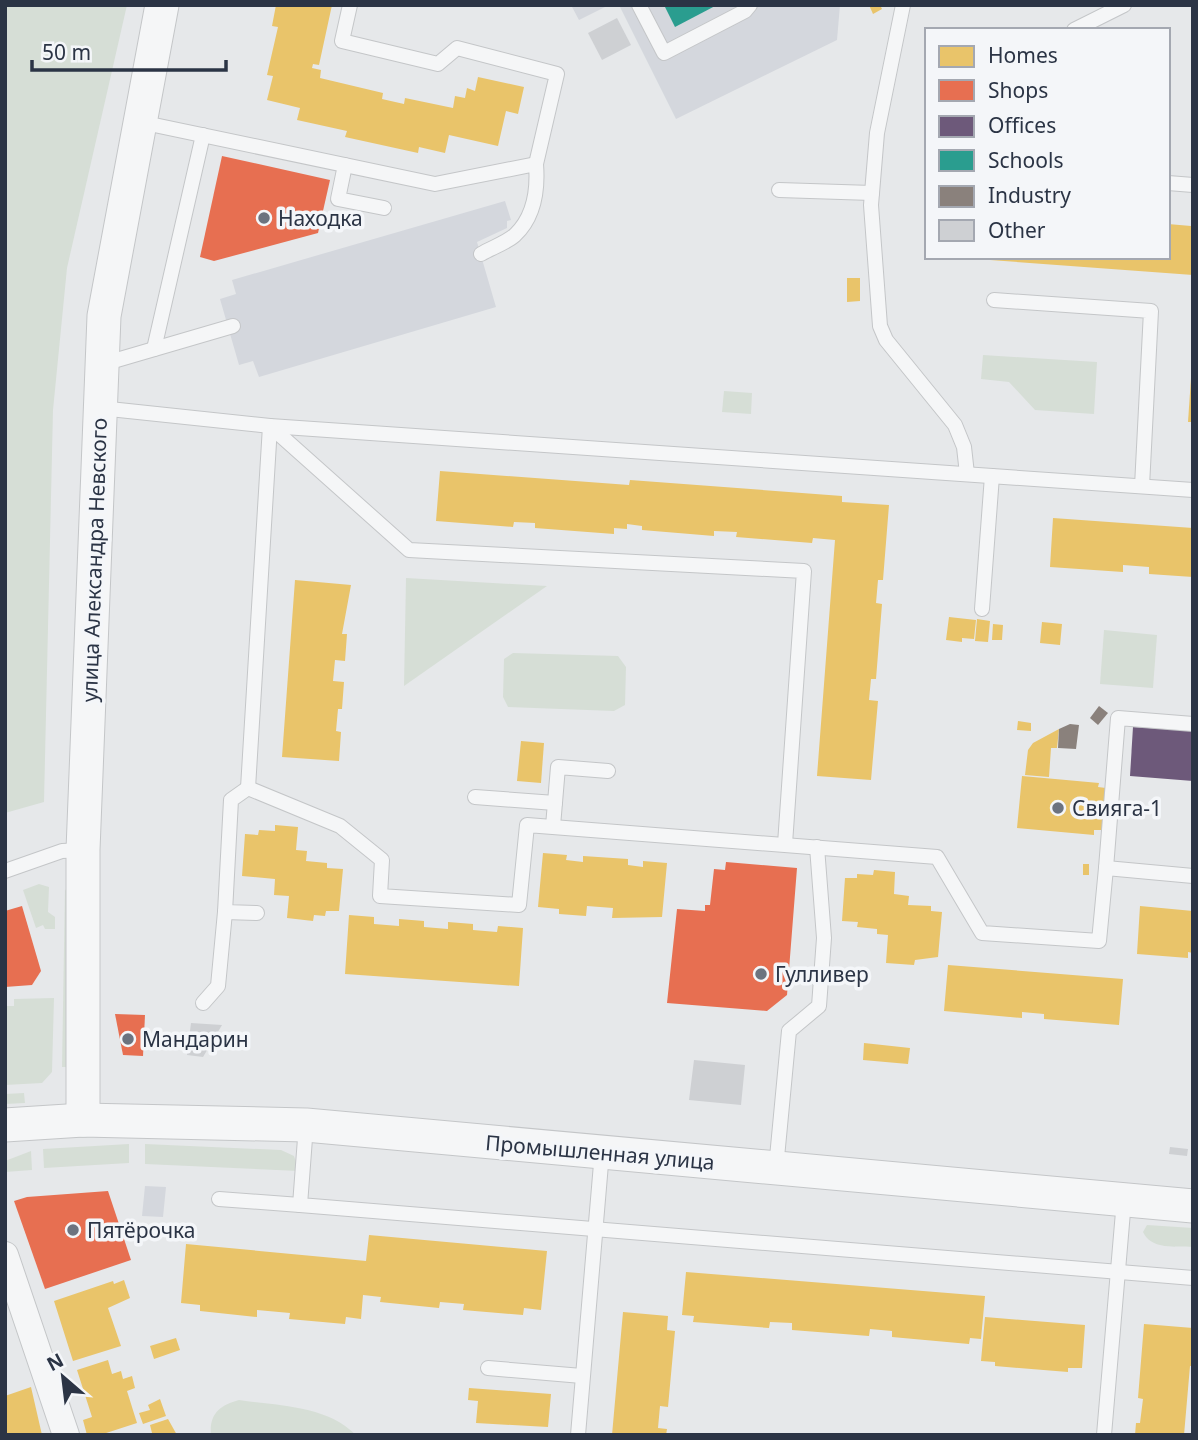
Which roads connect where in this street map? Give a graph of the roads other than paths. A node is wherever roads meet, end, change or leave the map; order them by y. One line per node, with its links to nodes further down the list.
1 (162, 5): 8 (street, улица Александра Невского)
2 (350, 5): 10 (lane)
3 (639, 5): 4 (lane)
4 (750, 5)
5 (903, 5): 15 (lane)
6 (1124, 5): 7 (lane)
7 (1078, 28)
8 (141, 122): 9 (lane); 21 (street, улица Александра Невского)
9 (202, 135): 11 (lane); 20 (lane)
10 (536, 164): 11 (lane); 17 (lane)
11 (345, 165): 16 (lane)
12 (1170, 183): 13 (lane)
13 (1193, 185)
14 (779, 190): 15 (lane)
15 (872, 193): 24 (lane)
16 (384, 208)
17 (481, 254)
18 (994, 300): 26 (lane)
19 (233, 326): 20 (lane)
20 (154, 349): 21 (lane)
21 (102, 364): 22 (street, улица Александра Невского)
22 (100, 408): 23 (lane); 37 (street, улица Александра Невского)
23 (270, 426): 24 (lane); 31 (lane); 35 (lane)
24 (967, 474): 25 (lane)
25 (992, 476): 26 (lane); 28 (lane)
26 (1142, 486): 27 (lane)
27 (1193, 491)
28 (982, 609)
29 (1193, 724): 38 (lane)
30 (608, 771): 33 (lane)
31 (248, 788): 34 (lane); 41 (lane)
32 (475, 797): 33 (lane)
33 (555, 803): 34 (lane)
34 (553, 826): 35 (lane)
35 (785, 844): 36 (lane)
36 (817, 847): 38 (lane); 48 (lane)
37 (83, 850): 39 (lane); 44 (street, улица Александра Невского)
38 (1106, 868): 40 (lane)
39 (5, 871)
40 (1193, 876)
41 (225, 912): 42 (lane); 43 (lane)
42 (257, 913)
43 (203, 1003)
44 (83, 1120): 45 (street, Промышленная улица); 46 (street, Промышленная улица)
45 (5, 1125)
46 (306, 1125): 47 (street, Промышленная улица); 51 (lane)
47 (602, 1152): 48 (street, Промышленная улица); 53 (lane)
48 (776, 1168): 50 (street, Промышленная улица)
49 (219, 1199): 51 (lane)
50 (1124, 1200): 52 (street, Промышленная улица); 55 (lane)
51 (300, 1205): 53 (lane)
52 (1193, 1206)
53 (595, 1228): 55 (lane); 58 (lane)
54 (5, 1255): 59 (street)
55 (1118, 1271): 56 (lane); 61 (lane)
56 (1193, 1278)
57 (488, 1368): 58 (lane)
58 (582, 1376): 60 (lane)
59 (66, 1435)
60 (578, 1435)
61 (1104, 1435)

